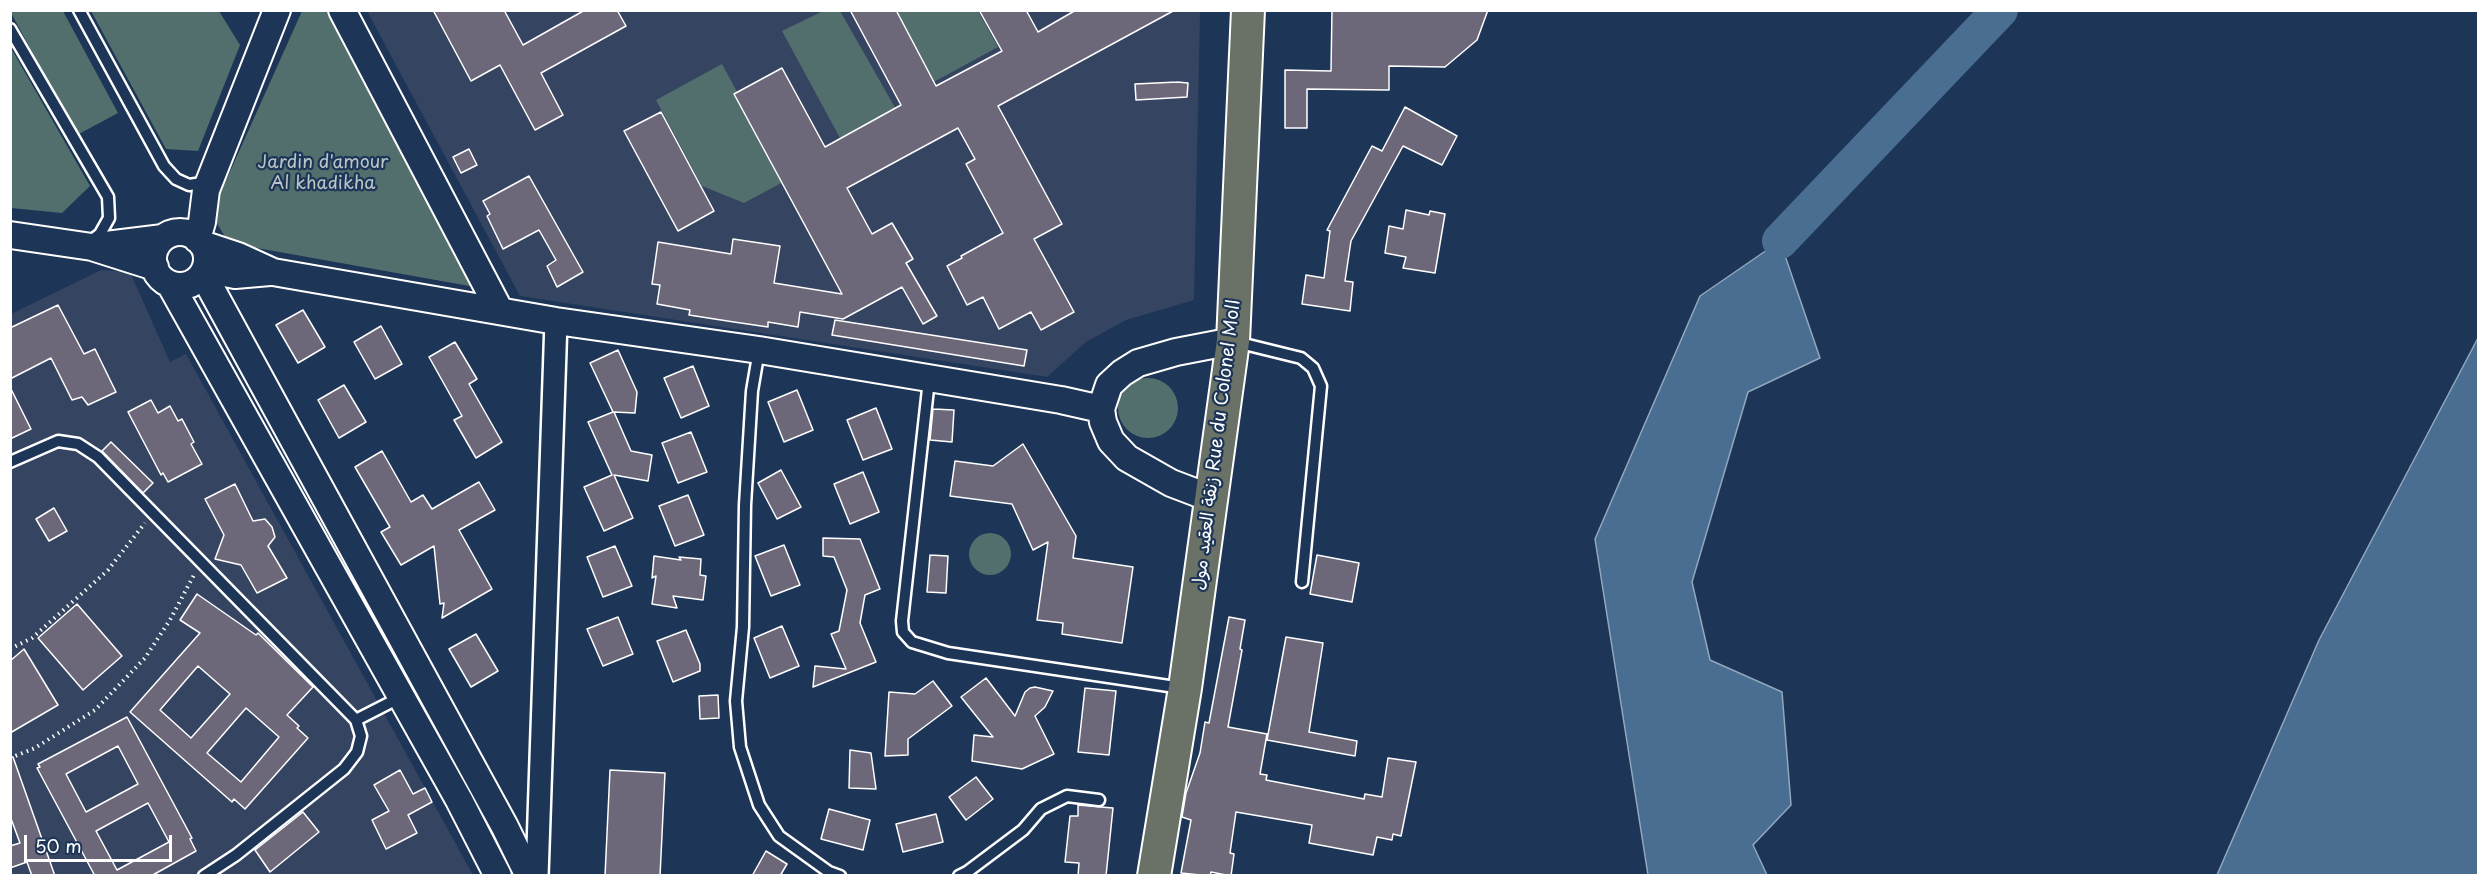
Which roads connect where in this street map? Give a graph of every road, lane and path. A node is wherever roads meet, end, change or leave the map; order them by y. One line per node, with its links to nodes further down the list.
1 (79, 10): 6 (lane)
2 (277, 10): 6 (street)
3 (342, 10): 12 (street)
4 (1248, 10): 14 (main road, زنقة العقيد مول Rue du Colonel Moll)
5 (10, 29): 9 (lane)
6 (208, 186): 8 (street); 10 (street)
7 (10, 235): 9 (street)
8 (167, 236): 9 (street); 10 (street); 11 (street)
9 (89, 246): 11 (street)
10 (202, 256): 11 (street); 12 (street); 32 (street)
11 (163, 276): 25 (street)
12 (500, 311): 13 (street)
13 (556, 321): 15 (street); 33 (street)
14 (1233, 341): 17 (street); 19 (main road, زنقة العقيد مول Rue du Colonel Moll); 22 (lane)
15 (759, 350): 16 (street); 29 (lane)
16 (929, 380): 17 (street); 24 (lane)
17 (1101, 408): 19 (street)
18 (10, 462): 20 (lane)
19 (1213, 499): 24 (main road, زنقة العقيد مول Rue du Colonel Moll)
20 (153, 513): 21 (lane); 23 (path)
21 (201, 562): 26 (lane); 27 (path)
22 (1302, 582)
23 (10, 649)
24 (1185, 688): 36 (main road, زنقة العقيد مول Rue du Colonel Moll)
25 (401, 697): 26 (lane); 31 (street)
26 (356, 720): 30 (lane)
27 (10, 758)
28 (1099, 800): 35 (lane)
29 (828, 874): 34 (lane)
30 (204, 876)
31 (498, 876)
32 (530, 876)
33 (537, 876)
34 (840, 876)
35 (958, 876)
36 (1154, 876)

